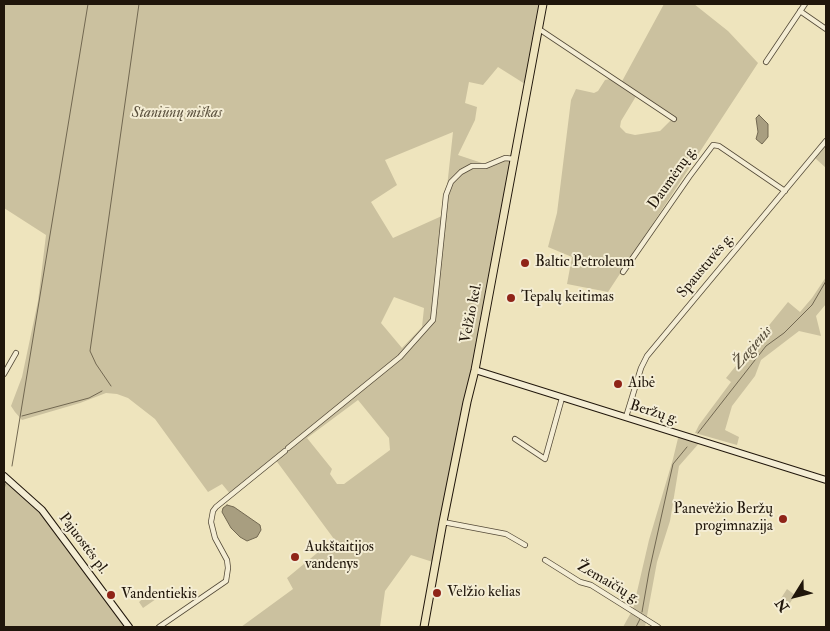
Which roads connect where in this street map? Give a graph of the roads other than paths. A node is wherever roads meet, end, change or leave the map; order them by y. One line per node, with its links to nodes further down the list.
1 (543, 4): 5 (main road, Velžio kel.)
2 (804, 4): 3 (street)
3 (800, 11): 4 (street); 6 (street)
4 (826, 28)
5 (538, 29): 7 (street); 9 (main road, Velžio kel.)
6 (766, 62)
7 (674, 120)
8 (826, 141): 10 (street, Spaustuvės g.)
9 (515, 159): 13 (main road, Velžio kel.); 24 (street)
10 (784, 191): 11 (street, Daumėnų g.); 16 (street, Spaustuvės g.)
11 (622, 272)
12 (16, 353): 14 (street)
13 (475, 370): 15 (main road, Beržų g.); 20 (main road, Velžio kel.)
14 (4, 374)
15 (562, 398): 16 (main road, Beržų g.); 17 (street)
16 (626, 417): 19 (main road, Beržų g.)
17 (515, 438)
18 (4, 476): 23 (main road, Pajuostės pl.)
19 (826, 480)
20 (443, 522): 21 (street); 25 (main road, Velžio kel.)
21 (525, 545)
22 (545, 560): 26 (street, Žemaičių g.)
23 (129, 627)
24 (159, 627)
25 (424, 627)
26 (658, 627)

